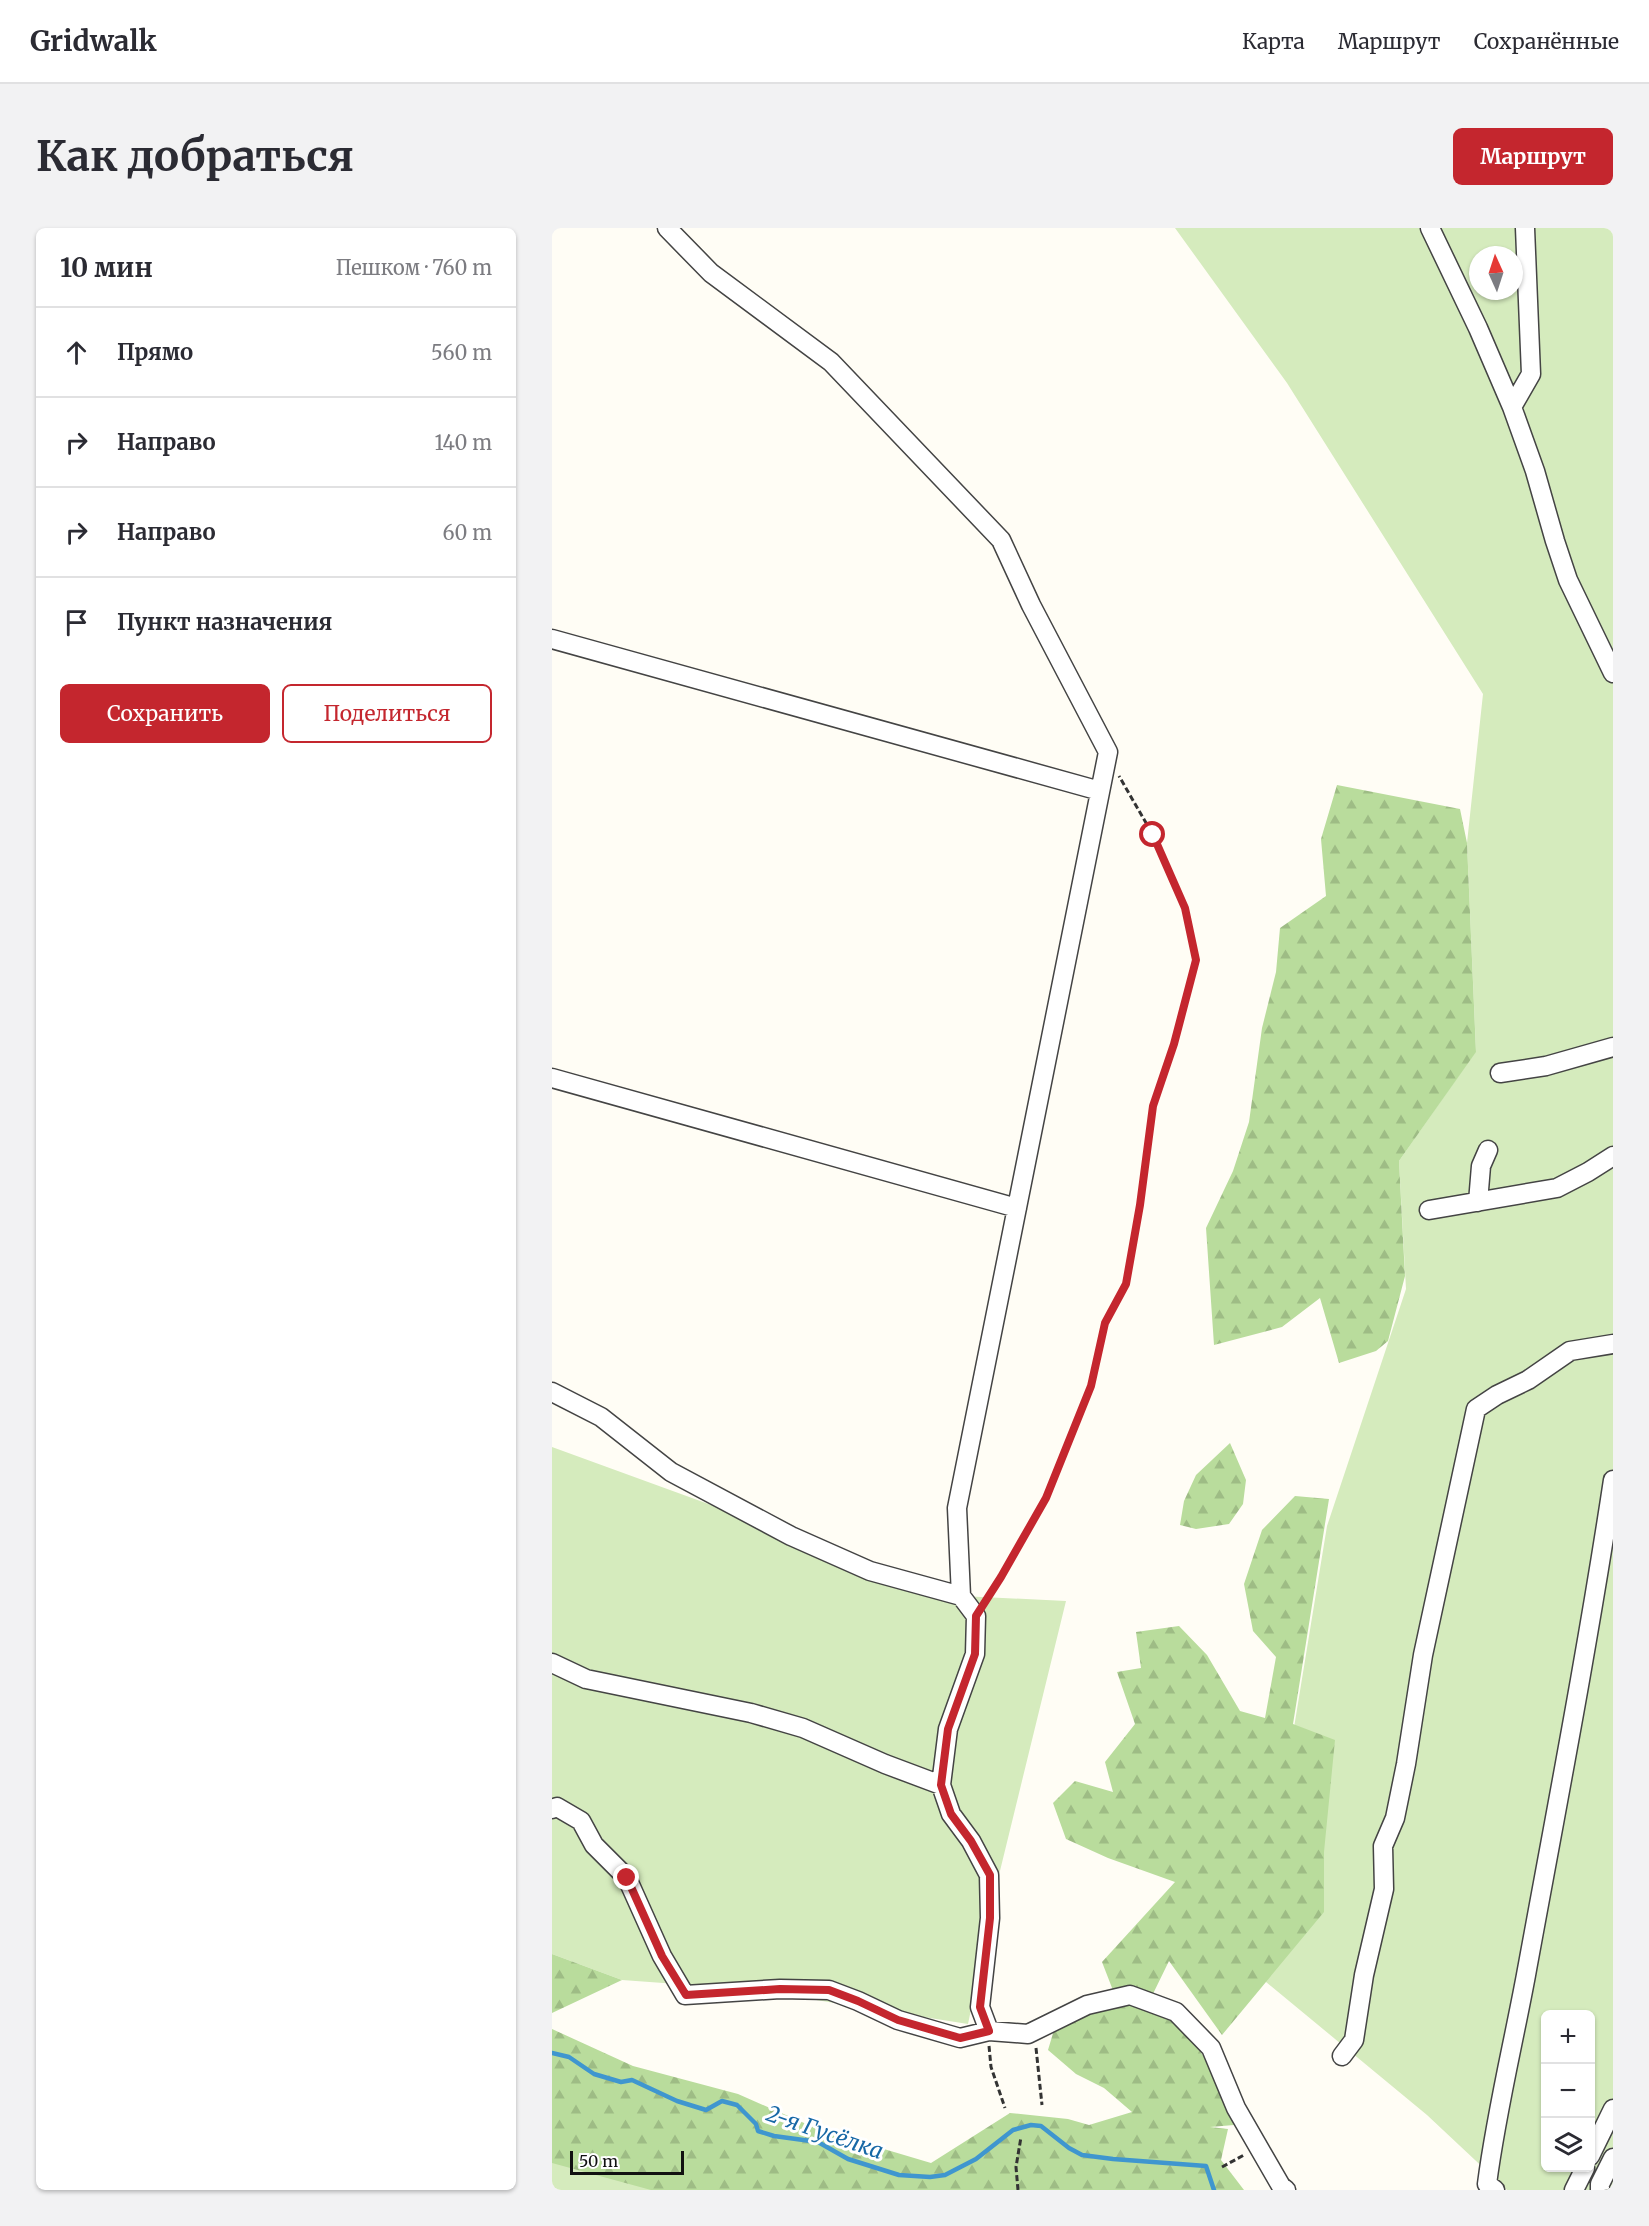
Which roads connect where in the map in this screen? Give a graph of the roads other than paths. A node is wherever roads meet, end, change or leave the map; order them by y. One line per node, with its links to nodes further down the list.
1 (667, 228): 7 (street)
2 (1430, 228): 4 (street)
3 (1525, 228): 4 (street)
4 (1512, 407): 6 (street)
5 (552, 639): 7 (street)
6 (1613, 673)
7 (1100, 790): 14 (street)
8 (1613, 1047): 9 (street)
9 (1500, 1073)
10 (552, 1078): 14 (street)
11 (1488, 1150): 13 (street)
12 (1613, 1156): 13 (street)
13 (1478, 1202): 15 (street)
14 (1017, 1209): 19 (street)
15 (1430, 1210)
16 (1613, 1344): 24 (street)
17 (552, 1392): 19 (street)
18 (1613, 1480): 30 (street)
19 (961, 1596): 21 (street)
20 (552, 1663): 21 (street)
21 (941, 1785): 23 (street)
22 (552, 1809): 23 (street)
23 (989, 2031): 29 (street)
24 (1342, 2056)
25 (1613, 2109): 26 (street)
26 (1595, 2146)
27 (1613, 2158): 32 (street)
28 (1583, 2172): 31 (street)
29 (1286, 2190)
30 (1495, 2190)
31 (1574, 2190)
32 (1600, 2190)

